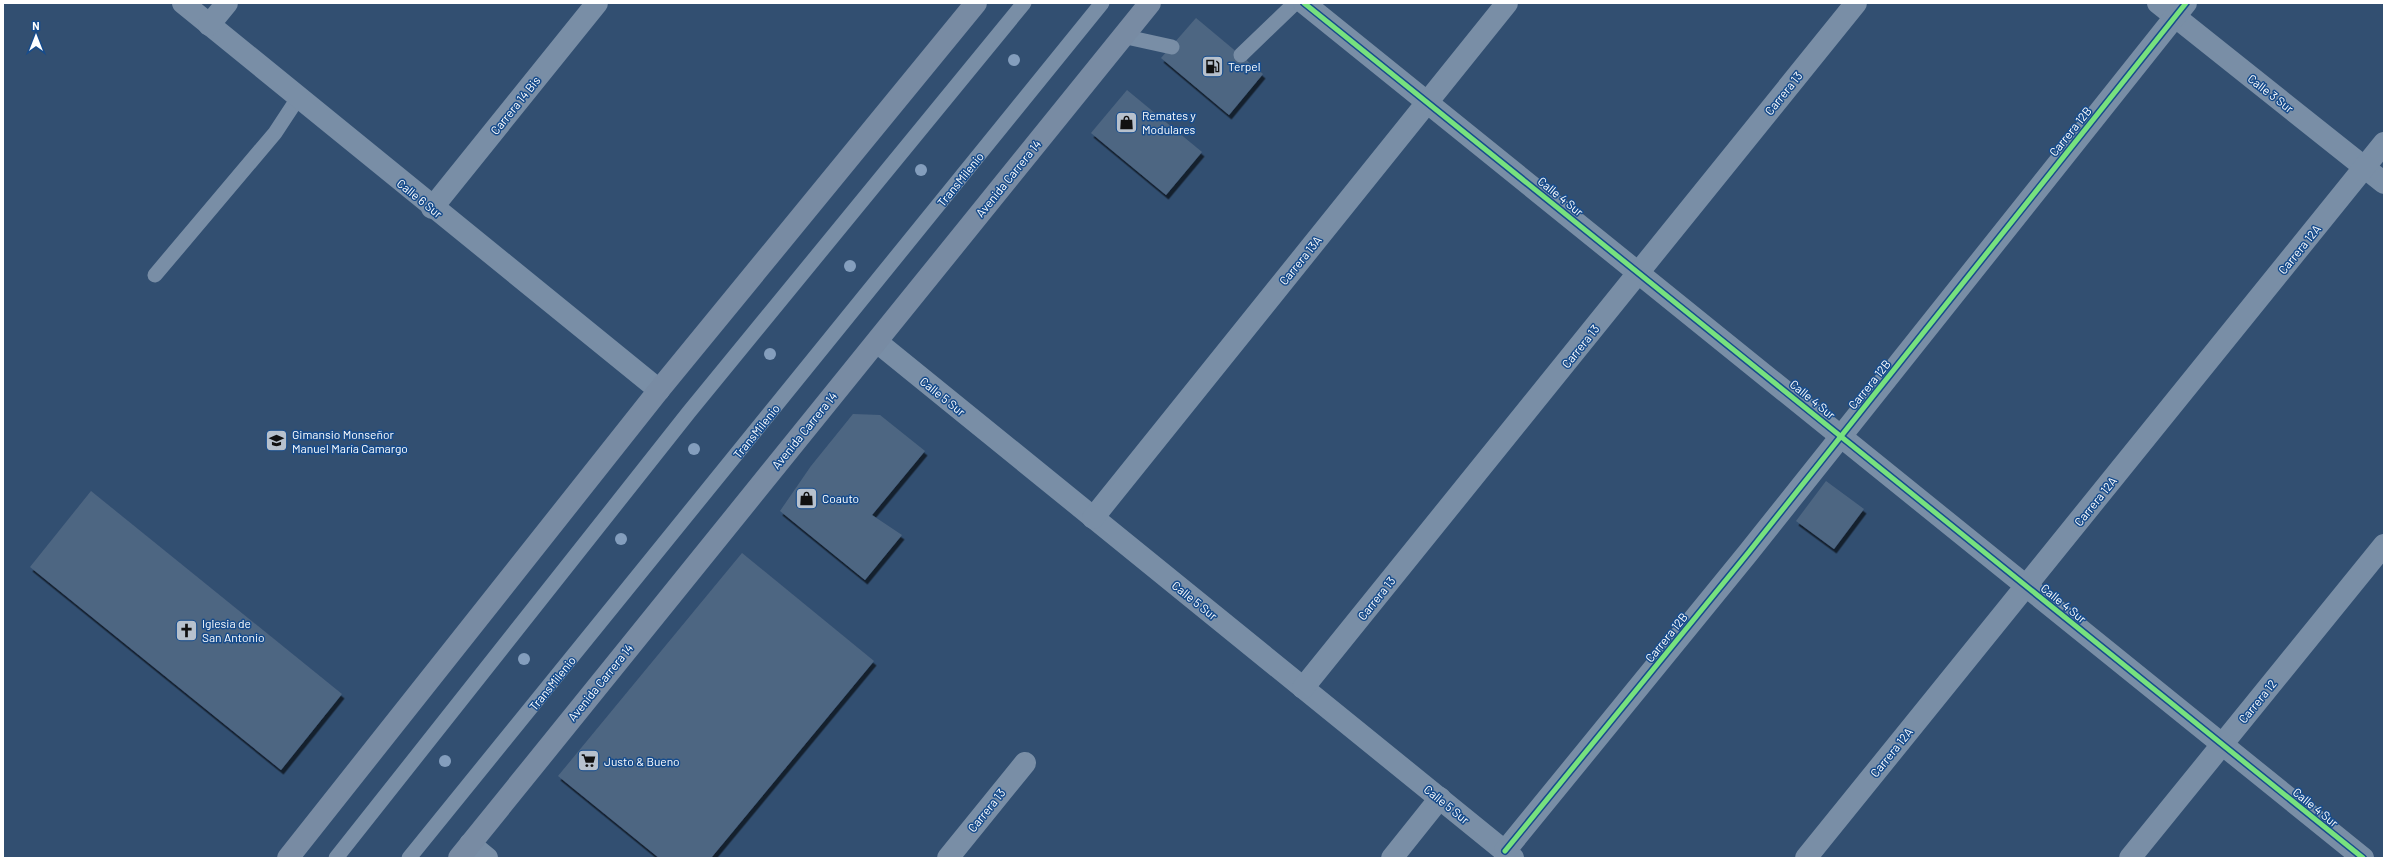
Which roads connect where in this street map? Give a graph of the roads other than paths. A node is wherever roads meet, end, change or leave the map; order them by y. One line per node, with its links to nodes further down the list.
1 (183, 3): 13 (street, Calle 6 Sur)
2 (227, 3): 13 (street)
3 (597, 3): 22 (street, Carrera 14 Bis)
4 (976, 3): 26 (main road)
5 (1024, 3): 38 (lane)
6 (1102, 3): 39 (lane, TransMilenio)
7 (1150, 3): 14 (main road, Avenida Carrera 14)
8 (1295, 3): 16 (lane)
9 (1304, 3): 18 (street, Calle 4 Sur)
10 (1507, 3): 18 (street, Carrera 13A)
11 (1856, 3): 23 (street, Carrera 13)
12 (2173, 7): 20 (street, Calle 3 Sur); 27 (street, Carrera 12B)
13 (209, 24): 17 (street, Calle 6 Sur)
14 (1122, 36): 15 (lane); 25 (main road, Avenida Carrera 14)
15 (1172, 47)
16 (1241, 55)
17 (298, 98): 22 (street, Calle 6 Sur); 24 (lane)
18 (1428, 101): 23 (street, Calle 4 Sur); 28 (street, Carrera 13A)
19 (2384, 143): 20 (street, Carrera 12A)
20 (2365, 167): 21 (street, Calle 3 Sur); 30 (street, Carrera 12A)
21 (2384, 183)
22 (432, 208): 26 (street, Calle 6 Sur)
23 (1639, 272): 27 (street, Calle 4 Sur); 31 (street, Carrera 13)
24 (155, 275)
25 (876, 342): 28 (street, Calle 5 Sur); 35 (main road, Avenida Carrera 14)
26 (659, 390): 37 (main road)
27 (1841, 435): 30 (street, Calle 4 Sur); 36 (street, Carrera 12B)
28 (1093, 518): 31 (street, Calle 5 Sur)
29 (2384, 545): 32 (street, Carrera 12)
30 (2026, 585): 32 (street, Calle 4 Sur); 43 (street, Carrera 12A)
31 (1303, 688): 34 (street, Calle 5 Sur)
32 (2222, 744): 44 (street, Carrera 12); 45 (street, Calle 4 Sur)
33 (1025, 763): 41 (street, Carrera 13)
34 (1440, 798): 36 (street, Calle 5 Sur); 42 (street)
35 (464, 851): 40 (street)
36 (1509, 854)
37 (288, 858)
38 (336, 858)
39 (409, 858)
40 (487, 858)
41 (948, 858)
42 (1392, 858)
43 (1806, 858)
44 (2130, 858)
45 (2363, 858)

